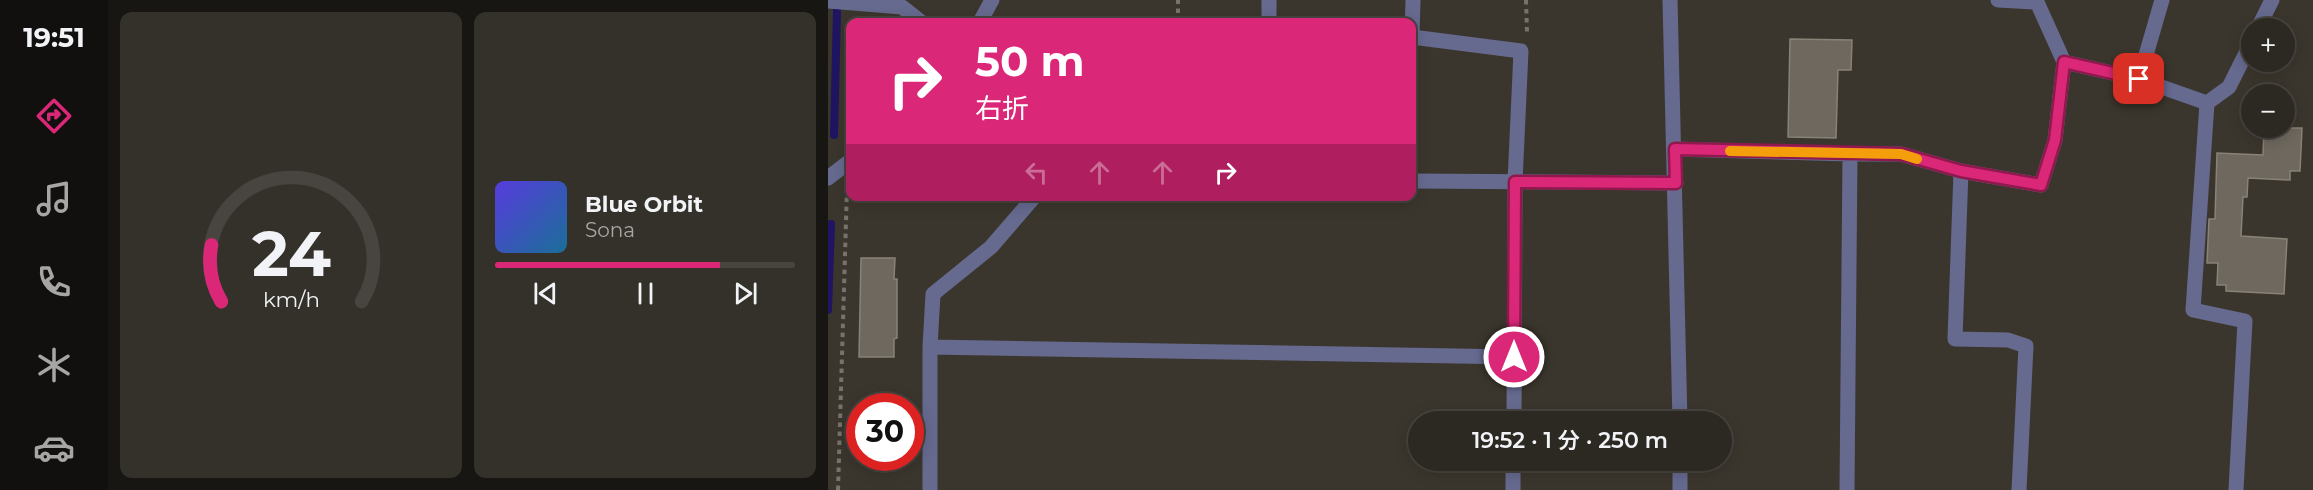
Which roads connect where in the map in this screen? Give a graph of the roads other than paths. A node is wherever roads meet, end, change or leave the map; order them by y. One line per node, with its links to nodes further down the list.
1 (828, 0): 10 (street)
2 (992, 0): 11 (street)
3 (1269, 0): 12 (street)
4 (1413, 0): 13 (street)
5 (1670, 0): 20 (street)
6 (1998, 0): 9 (street)
7 (2162, 0): 18 (street)
8 (2272, 0): 14 (street)
9 (2036, 1): 16 (street)
10 (916, 18)
11 (982, 18)
12 (1269, 18)
13 (1413, 18)
14 (2263, 18)
15 (1416, 38): 26 (street)
16 (2064, 62): 18 (street); 23 (street)
17 (2241, 63): 19 (street)
18 (2139, 79): 19 (street)
19 (2207, 103): 40 (street)
20 (1675, 149): 21 (street); 27 (street)
21 (1850, 154): 23 (street); 38 (street)
22 (846, 164): 24 (street)
23 (1961, 171): 39 (street)
24 (828, 178)
25 (1416, 181): 26 (street)
26 (1515, 182): 27 (street); 30 (street)
27 (1676, 183): 32 (street)
28 (1031, 201): 29 (street)
29 (930, 347): 30 (street); 35 (street)
30 (1514, 357): 31 (street)
31 (1514, 411)
32 (1680, 411)
33 (1513, 471): 36 (street)
34 (1680, 471): 37 (street)
35 (930, 490)
36 (1513, 490)
37 (1680, 490)
38 (1847, 490)
39 (2019, 490)
40 (2236, 490)

